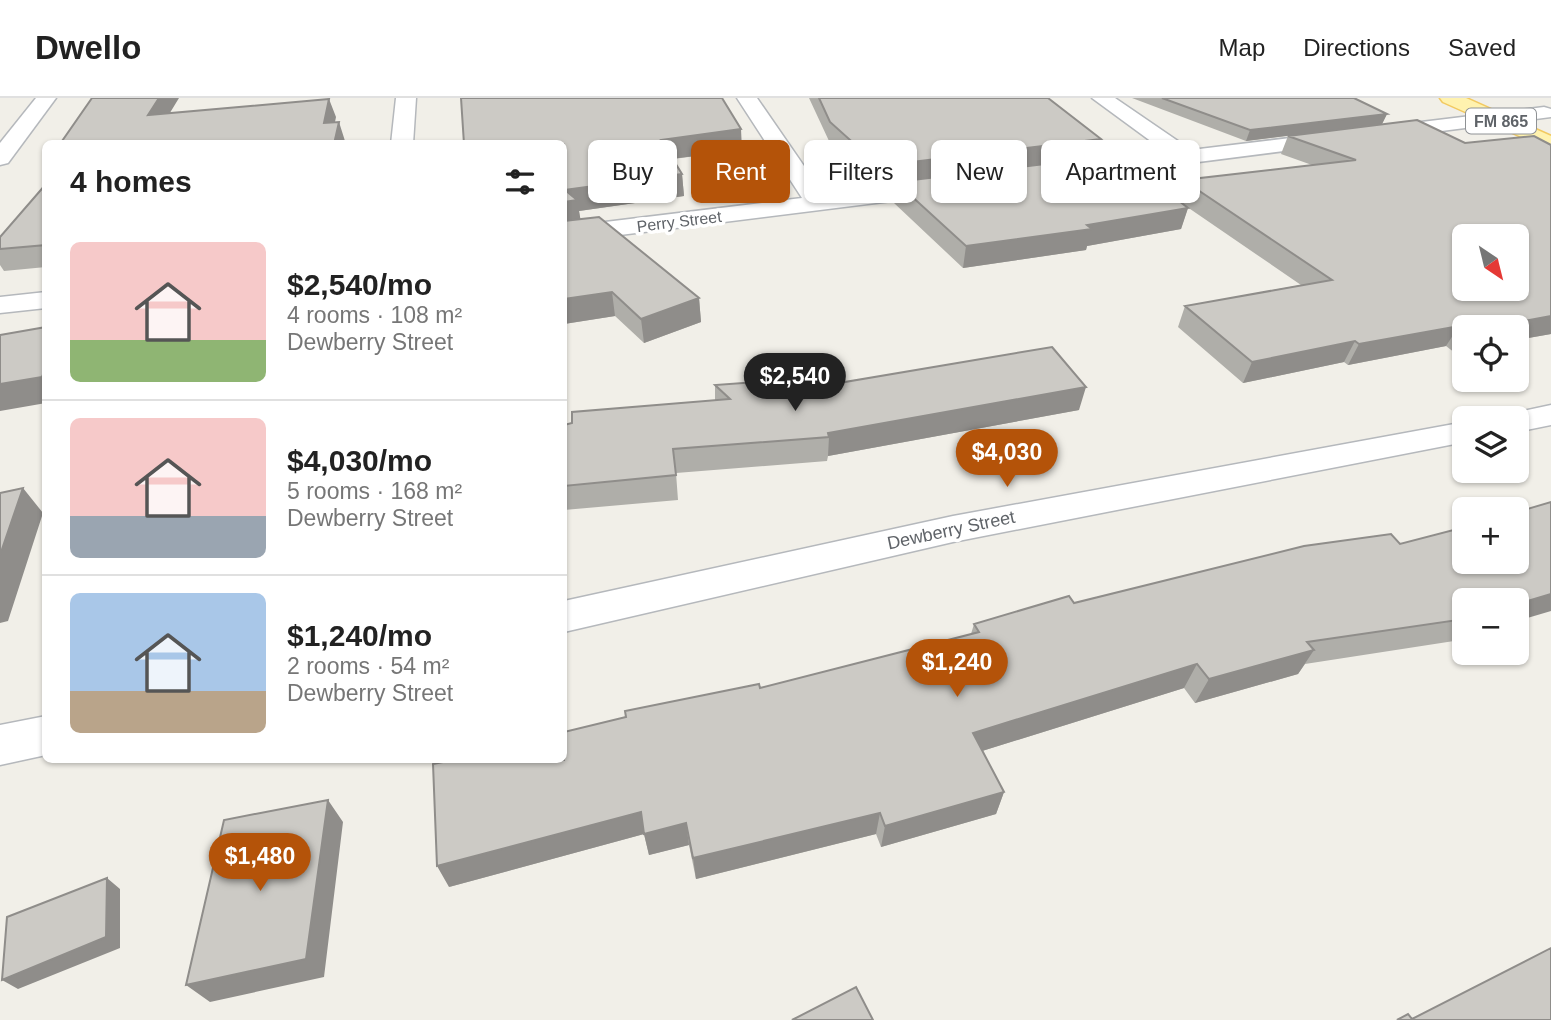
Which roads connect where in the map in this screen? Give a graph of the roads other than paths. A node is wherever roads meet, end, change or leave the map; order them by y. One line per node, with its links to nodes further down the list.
1 (46, 98): 13 (street)
2 (405, 98): 9 (street)
3 (747, 98): 14 (street)
4 (1102, 98): 10 (street)
5 (1450, 98): 8 (main road, FM 865)
6 (1508, 98): 7 (main road, FM 865)
7 (1548, 115): 8 (street)
8 (1497, 119): 11 (main road, FM 865); 12 (street)
9 (402, 140)
10 (1163, 140)
11 (1551, 144)
12 (1200, 154)
13 (0, 158)
14 (804, 184)
15 (817, 203): 16 (street, Perry Street)
16 (567, 235)
17 (42, 300): 18 (street)
18 (0, 305)
19 (1551, 415): 20 (street)
20 (1529, 420)
21 (1452, 434): 22 (street, Dewberry Street)
22 (567, 616)
23 (42, 736): 24 (street)
24 (0, 745)

